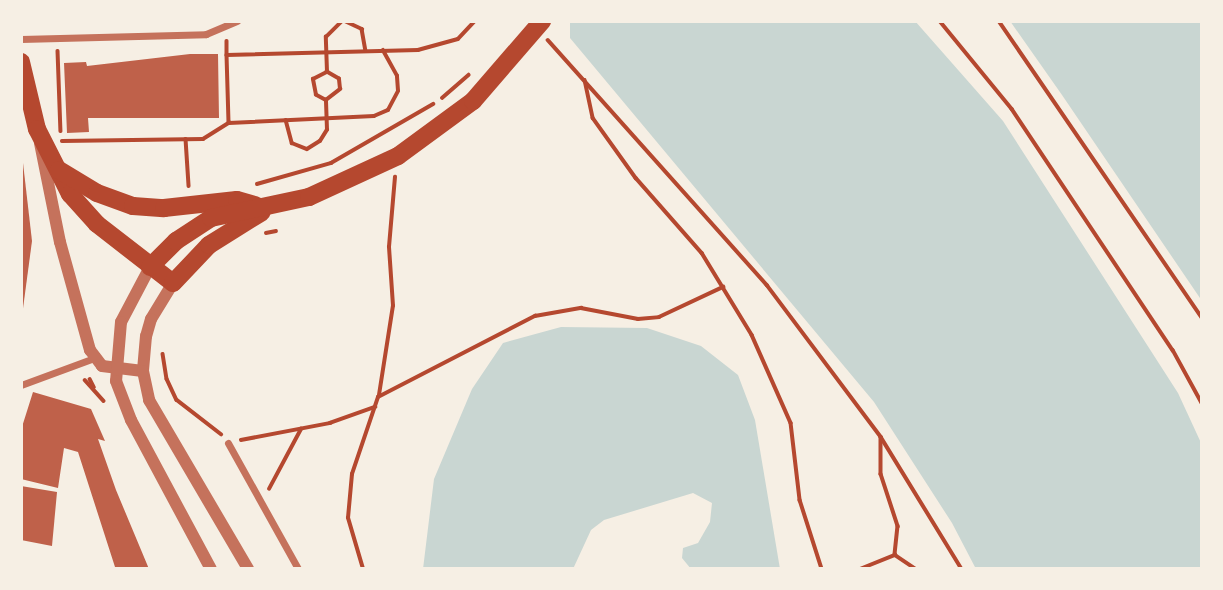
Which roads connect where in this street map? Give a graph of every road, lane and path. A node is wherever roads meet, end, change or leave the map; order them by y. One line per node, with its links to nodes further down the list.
1 (237, 21): 6 (street)
2 (343, 21): 10 (path); 12 (path)
3 (475, 21): 11 (path)
4 (940, 21): 45 (path)
5 (999, 21): 34 (path)
6 (227, 24): 9 (street); 13 (path)
7 (539, 25): 17 (path); 26 (main road)
8 (21, 38): 9 (street)
9 (58, 38): 24 (path)
10 (366, 51): 11 (path); 12 (path)
11 (383, 51): 19 (path)
12 (325, 52): 13 (path); 16 (path)
13 (228, 55): 21 (path)
14 (21, 62): 22 (main road)
15 (477, 67): 28 (path)
16 (327, 72): 18 (path); 18 (path)
17 (585, 78): 33 (path); 48 (path)
18 (326, 100): 19 (path)
19 (326, 118): 20 (path); 20 (path)
20 (286, 120): 21 (path)
21 (229, 123): 23 (path)
22 (37, 129): 27 (main road); 36 (street)
23 (186, 139): 24 (path); 29 (path)
24 (62, 141): 25 (path)
25 (63, 147)
26 (398, 156): 30 (main road); 43 (path)
27 (55, 168): 30 (main road); 31 (main road)
28 (250, 185)
29 (190, 195)
30 (268, 209): 31 (main road); 32 (main road)
31 (150, 267): 32 (main road); 37 (street)
32 (173, 283): 38 (street)
33 (723, 287): 43 (path); 56 (path)
34 (1202, 317)
35 (164, 346): 49 (path)
36 (94, 358): 37 (street); 41 (street)
37 (114, 366): 38 (street); 52 (street)
38 (143, 371): 53 (street)
39 (90, 379): 42 (path)
40 (85, 380): 42 (path)
41 (21, 385)
42 (94, 387): 44 (path)
43 (378, 397): 46 (path)
44 (104, 402)
45 (1202, 403)
46 (375, 407): 47 (path); 55 (path)
47 (301, 429): 49 (path); 50 (path)
48 (881, 437): 51 (path); 59 (path)
49 (228, 443): 50 (street)
50 (262, 504): 54 (street)
51 (895, 555): 57 (path); 58 (path)
52 (211, 569)
53 (248, 569)
54 (298, 569)
55 (363, 569)
56 (822, 569)
57 (860, 569)
58 (916, 569)
59 (962, 569)

